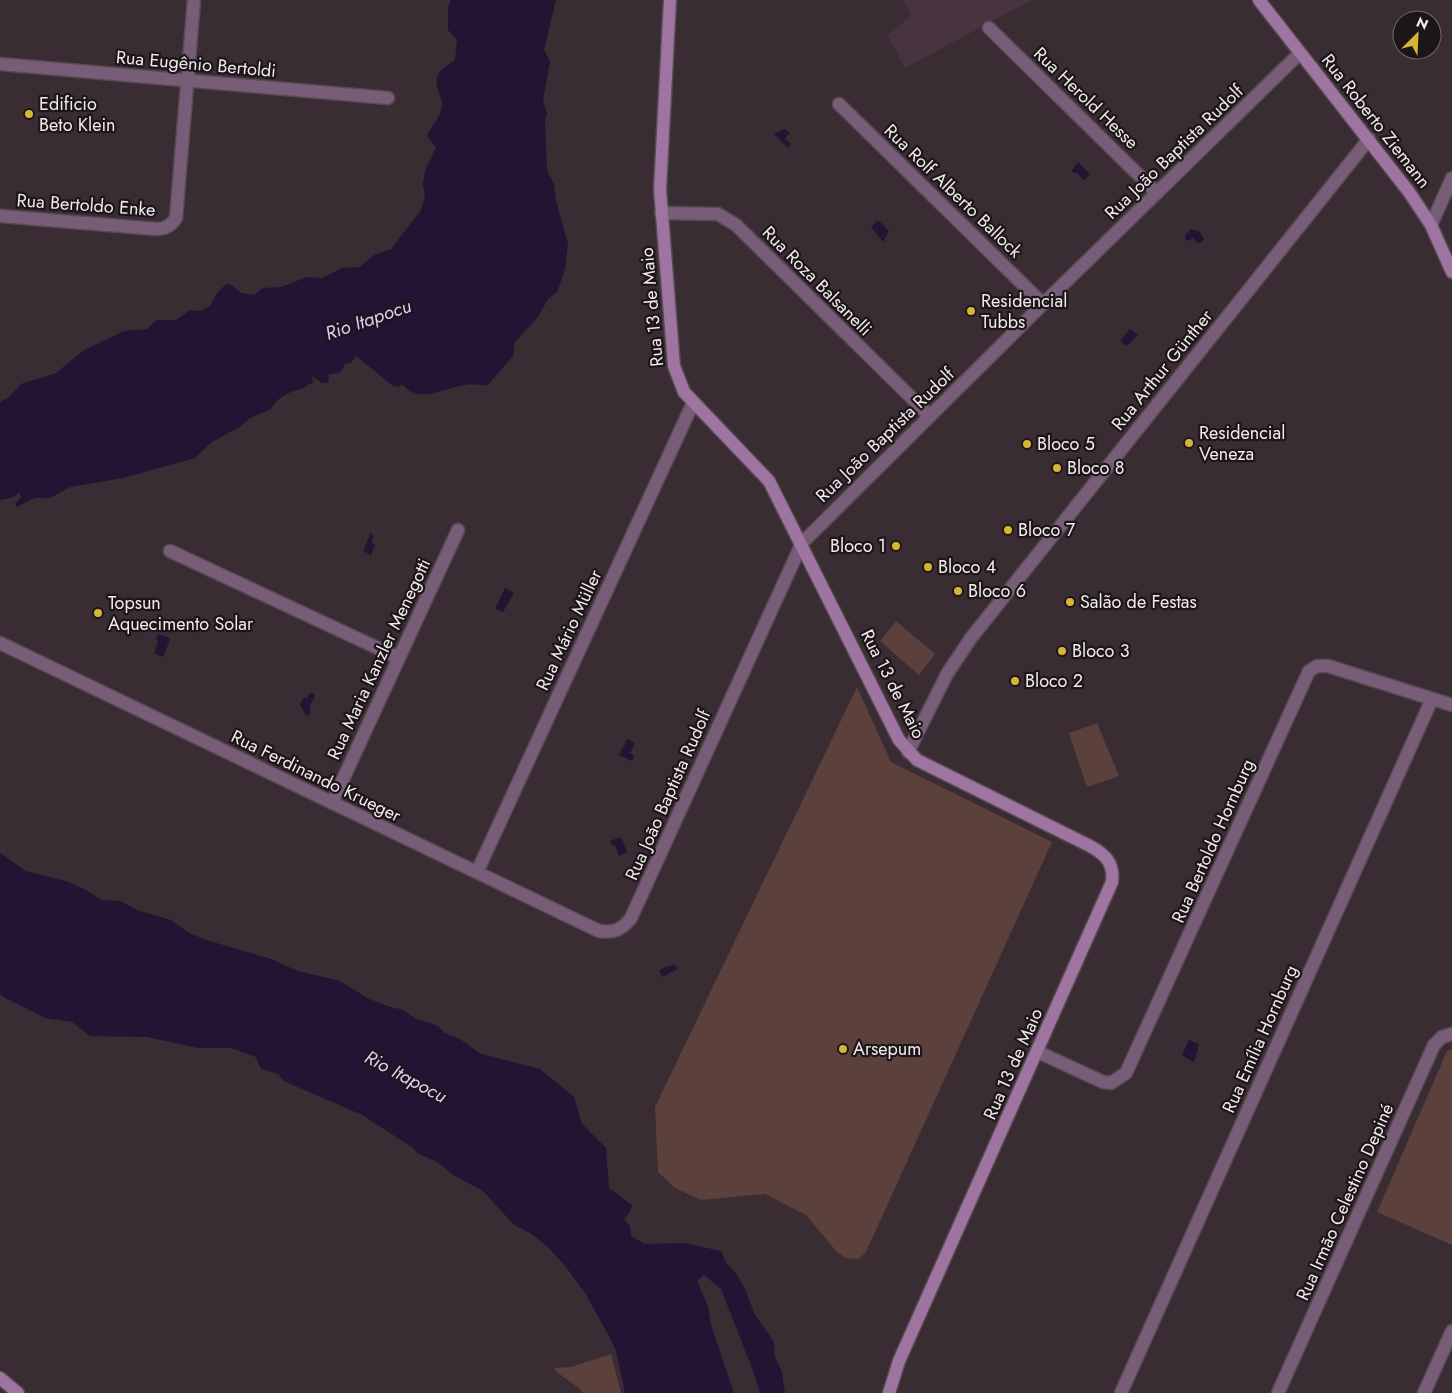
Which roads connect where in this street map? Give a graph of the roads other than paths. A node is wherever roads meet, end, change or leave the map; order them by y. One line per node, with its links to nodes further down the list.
1 (194, 0): 7 (street)
2 (670, 0): 13 (main road, Rua 13 de Maio)
3 (1258, 0): 5 (main road, Rua Roberto Ziemann)
4 (989, 28): 12 (street, Rua Herold Hesse)
5 (1300, 53): 10 (main road, Rua Roberto Ziemann); 12 (street, Rua João Baptista Rudolf)
6 (0, 64): 7 (street, Rua Eugênio Bertoldi)
7 (188, 81): 8 (street, Rua Eugênio Bertoldi); 14 (street, Rua Bertoldo Enke)
8 (388, 98)
9 (839, 104): 17 (street, Rua Rolf Alberto Ballock)
10 (1369, 139): 15 (main road, Rua Roberto Ziemann); 27 (street, Rua Arthur Günther)
11 (1452, 178): 15 (street)
12 (1157, 193): 17 (street, Rua João Baptista Rudolf)
13 (661, 213): 18 (main road, Rua 13 de Maio); 19 (street, Rua Roza Balsanelli)
14 (0, 216)
15 (1431, 225): 16 (main road, Rua Roberto Ziemann)
16 (1452, 272)
17 (1043, 304): 19 (street, Rua João Baptista Rudolf)
18 (693, 403): 21 (main road, Rua 13 de Maio); 29 (street, Rua Mário Müller)
19 (930, 416): 21 (street, Rua João Baptista Rudolf)
20 (458, 530): 24 (street, Rua Maria Kanzler Menegotti)
21 (802, 544): 27 (main road, Rua 13 de Maio); 30 (street, Rua João Baptista Rudolf)
22 (170, 551): 24 (street)
23 (0, 643): 28 (street, Rua Ferdinando Krueger)
24 (399, 658): 28 (street, Rua Maria Kanzler Menegotti)
25 (1432, 700): 26 (street, Rua Bertoldo Hornburg); 32 (street, Rua Bertoldo Hornburg); 37 (street, Rua Emília Hornburg)
26 (1452, 705)
27 (908, 752): 32 (main road, Rua 13 de Maio)
28 (332, 803): 29 (street, Rua Ferdinando Krueger)
29 (477, 872): 30 (street, Rua Ferdinando Krueger)
30 (618, 930)
31 (1452, 1034): 38 (street, Rua Irmão Celestino Depiné)
32 (1038, 1052): 36 (main road, Rua 13 de Maio)
33 (1452, 1331): 39 (street)
34 (0, 1378): 35 (main road)
35 (18, 1393)
36 (890, 1393)
37 (1121, 1393)
38 (1278, 1393)
39 (1424, 1393)

